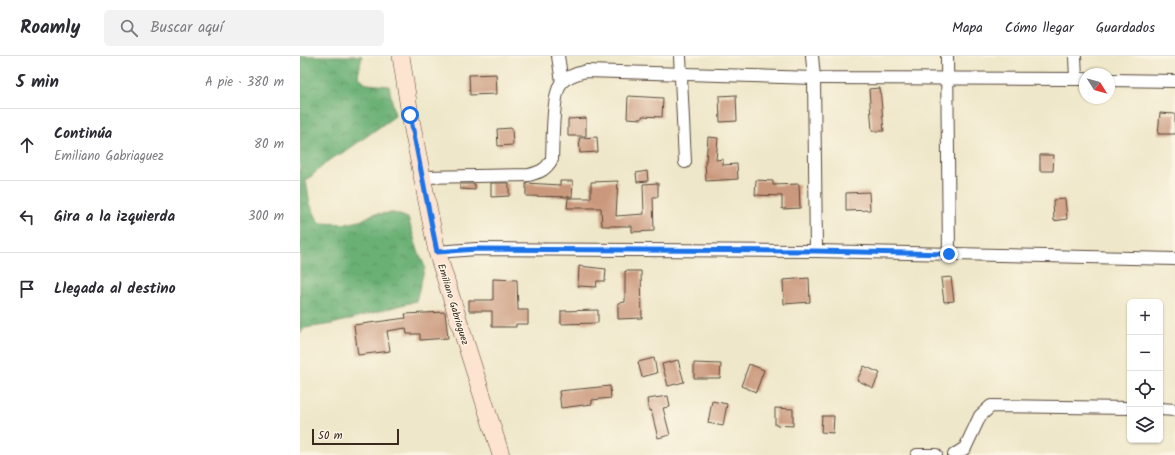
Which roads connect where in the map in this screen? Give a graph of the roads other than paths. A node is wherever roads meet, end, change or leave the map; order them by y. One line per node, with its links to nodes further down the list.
1 (401, 56): 16 (main road, Emiliano Gabriaguez)
2 (558, 56): 14 (street)
3 (680, 56): 8 (street)
4 (812, 56): 9 (street)
5 (947, 56): 10 (street)
6 (1075, 56): 7 (street)
7 (1079, 71)
8 (680, 73): 9 (street); 14 (street); 15 (street)
9 (814, 78): 10 (street); 17 (street)
10 (948, 79): 11 (street); 19 (street)
11 (1079, 79)
12 (1115, 80): 13 (street)
13 (1175, 81)
14 (562, 82): 16 (street)
15 (685, 162)
16 (423, 177): 18 (main road, Emiliano Gabriaguez)
17 (816, 251): 18 (street); 19 (street)
18 (437, 252): 24 (main road, Emiliano Gabriaguez)
19 (949, 254): 20 (street)
20 (1175, 258)
21 (1127, 408): 27 (street)
22 (1163, 409): 23 (street)
23 (1175, 410)
24 (501, 455)
25 (917, 455): 26 (street)
26 (936, 455)
27 (954, 455)

